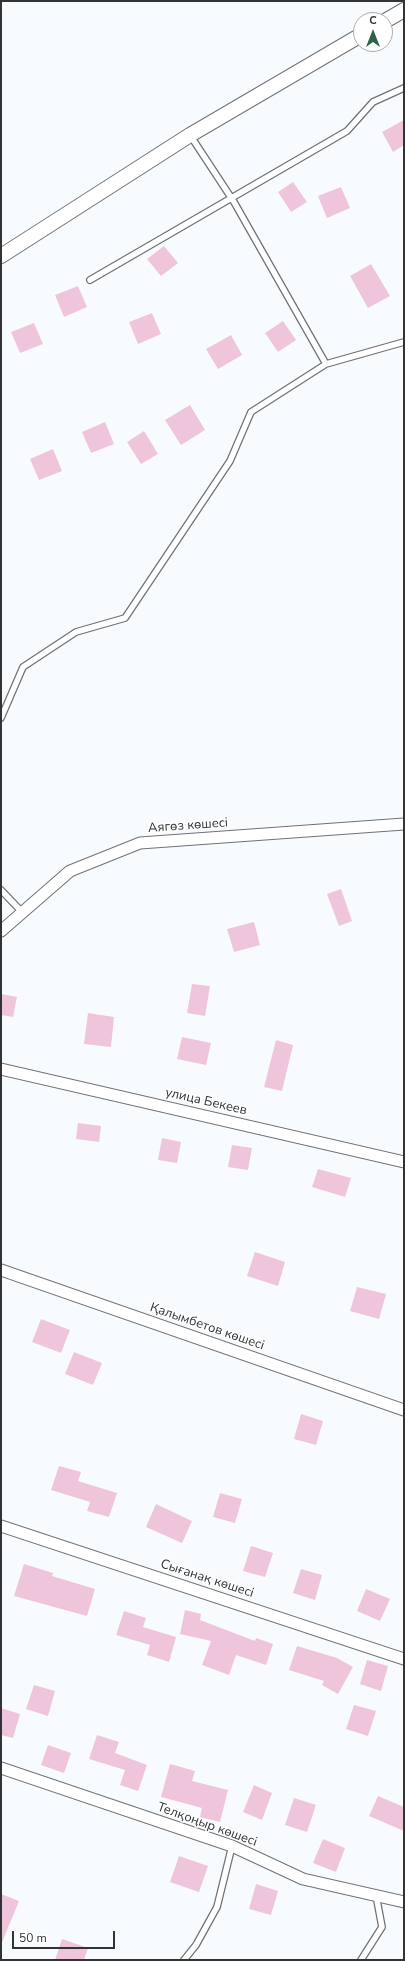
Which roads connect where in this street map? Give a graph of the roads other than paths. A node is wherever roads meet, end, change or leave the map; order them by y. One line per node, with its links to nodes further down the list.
1 (404, 10): 2 (street)
2 (393, 16)
3 (353, 40): 5 (street)
4 (404, 88): 6 (lane)
5 (190, 135): 6 (lane); 7 (street)
6 (231, 198): 8 (lane); 10 (lane)
7 (1, 256)
8 (90, 280)
9 (404, 342): 10 (lane)
10 (326, 364): 11 (lane)
11 (1, 718)
12 (404, 824): 14 (street, Аягөз көшесі)
13 (1, 890): 14 (lane)
14 (22, 912): 15 (street, Аягөз көшесі)
15 (1, 931)
16 (1, 1069): 17 (street, улица Бекеев)
17 (404, 1162)
18 (1, 1270): 19 (street, Қалымбетов көшесі)
19 (404, 1410)
20 (1, 1526): 21 (street, Сығанақ көшесі)
21 (404, 1659)
22 (1, 1768): 23 (street, Телқоңыр көшесі)
23 (232, 1846): 24 (street, Телқоңыр көшесі); 26 (lane)
24 (376, 1895): 25 (street, Телқоңыр көшесі); 27 (lane)
25 (404, 1902)
26 (184, 1960)
27 (361, 1960)

